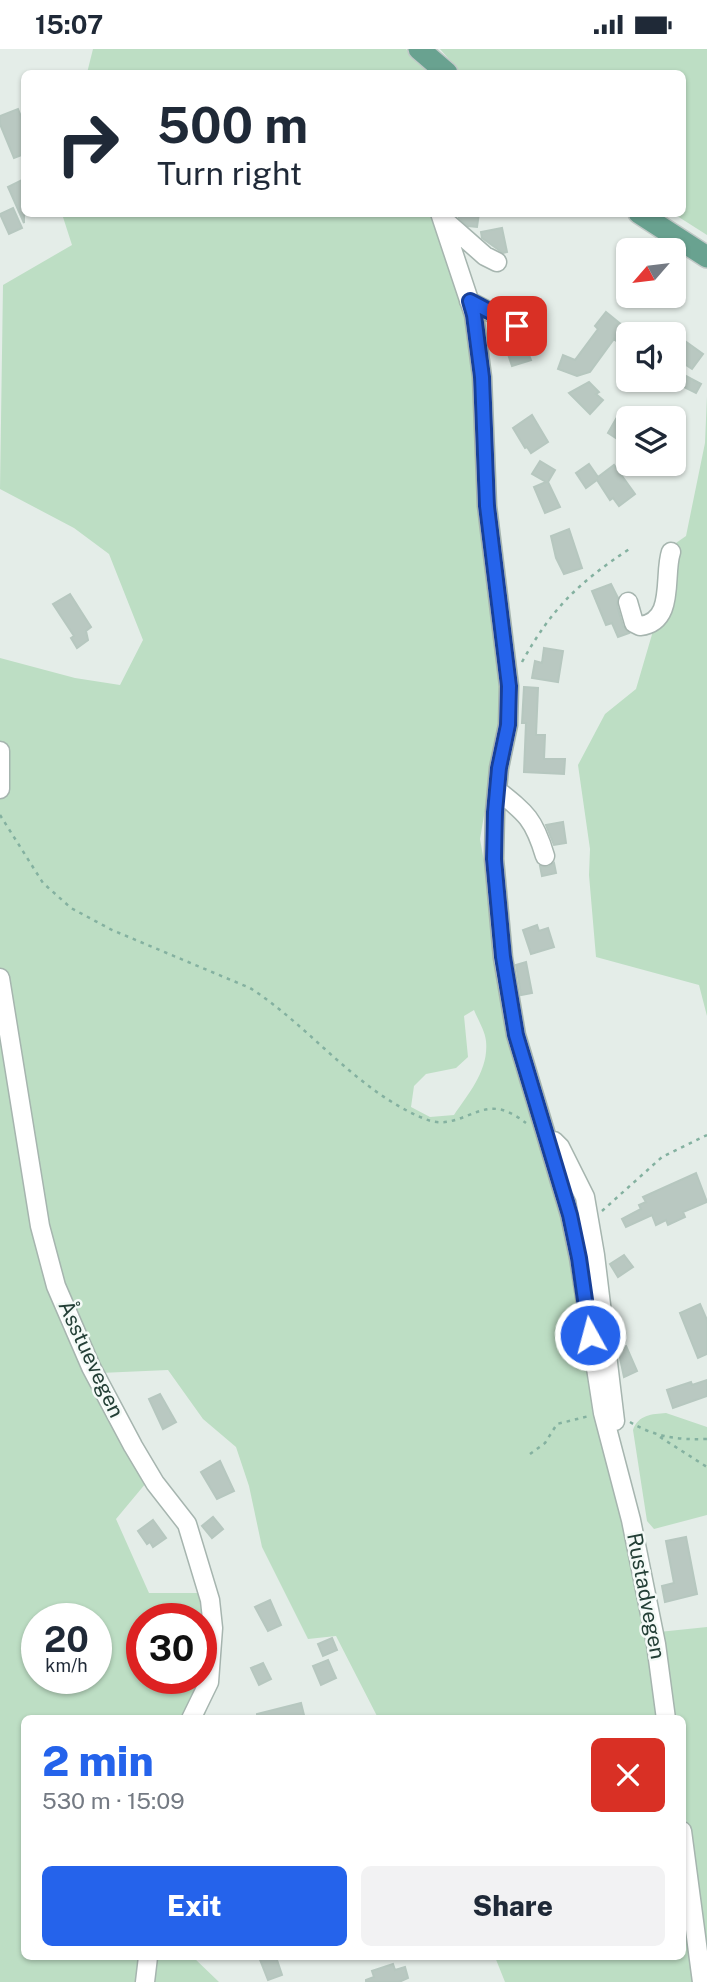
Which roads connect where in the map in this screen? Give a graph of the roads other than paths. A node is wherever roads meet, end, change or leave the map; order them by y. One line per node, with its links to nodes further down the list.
1 (419, 49): 2 (main road)
2 (444, 70)
3 (441, 217): 8 (street, Rustadvegen)
4 (442, 217): 7 (street)
5 (645, 217): 6 (main road)
6 (707, 257)
7 (497, 262)
8 (470, 301): 9 (street); 14 (street, Rustadvegen)
9 (517, 326)
10 (671, 552): 11 (street)
11 (628, 602)
12 (0, 751): 13 (street)
13 (0, 789)
14 (497, 790): 15 (street); 18 (street, Rustadvegen)
15 (545, 856)
16 (0, 978): 17 (street, Åsstuevegen)
17 (193, 1715)
18 (665, 1715)
19 (686, 1861): 22 (street)
20 (148, 1960): 21 (street)
21 (145, 1982)
22 (702, 1982)

